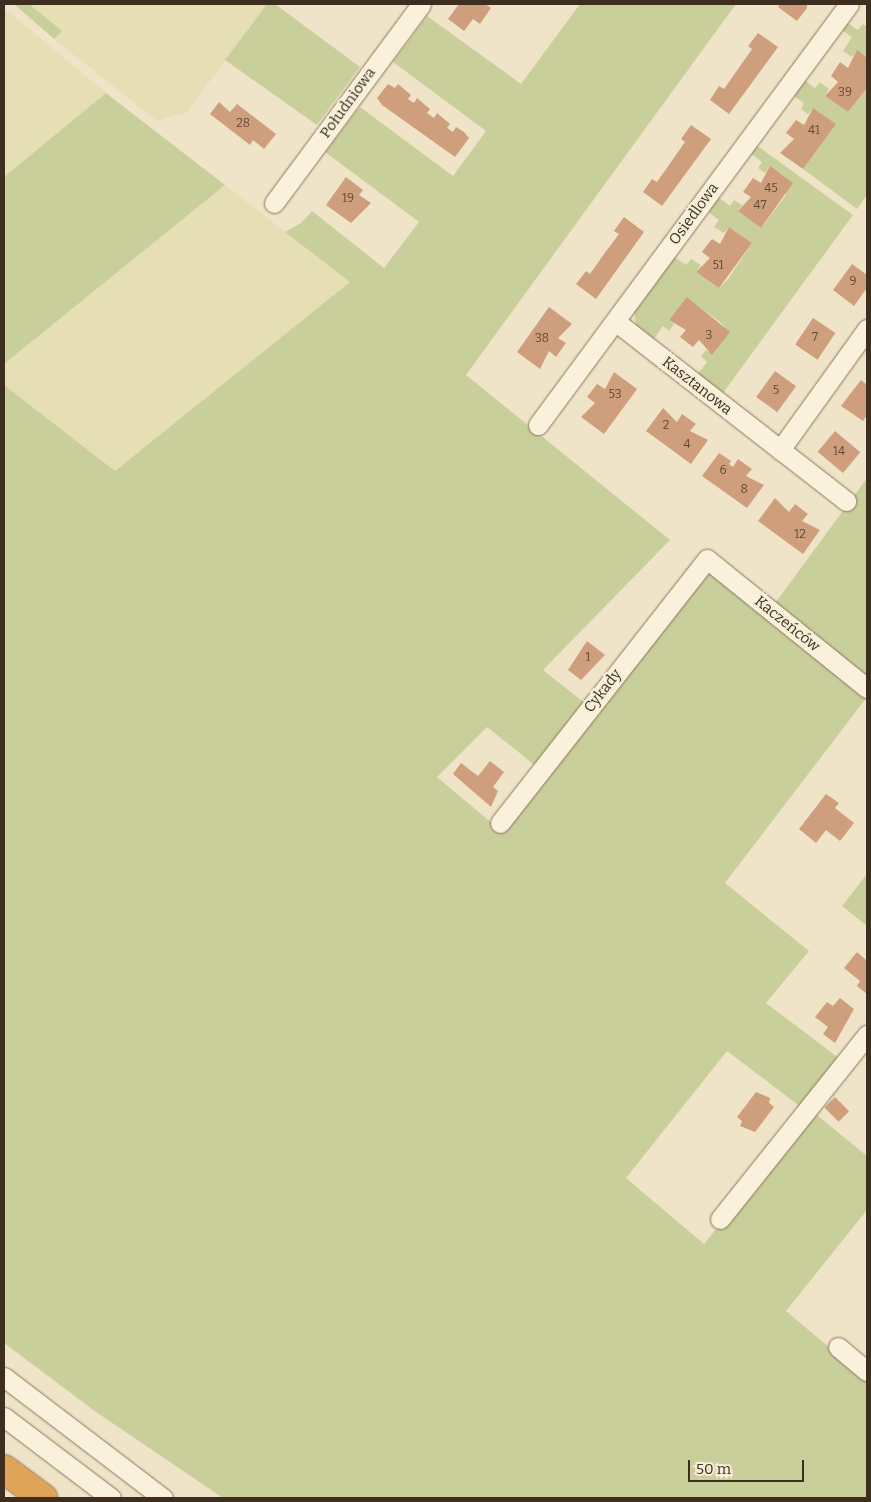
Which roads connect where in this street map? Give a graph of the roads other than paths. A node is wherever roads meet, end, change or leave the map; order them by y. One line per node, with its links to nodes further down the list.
1 (421, 4): 3 (street, Południowa)
2 (849, 4): 4 (street, Osiedlowa)
3 (274, 203)
4 (615, 322): 6 (street, Osiedlowa); 7 (street, Kasztanowa)
5 (867, 329): 7 (street)
6 (538, 425)
7 (780, 450): 8 (street, Kasztanowa)
8 (846, 501)
9 (706, 559): 10 (street, Kaczeńców); 11 (street, Cykady)
10 (867, 688)
11 (500, 823)
12 (867, 1035): 13 (street)
13 (720, 1219)
14 (838, 1347): 15 (street)
15 (867, 1372)
16 (4, 1378): 21 (street)
17 (4, 1417): 20 (street)
18 (4, 1468): 19 (highway)
19 (43, 1498)
20 (111, 1498)
21 (162, 1498)

